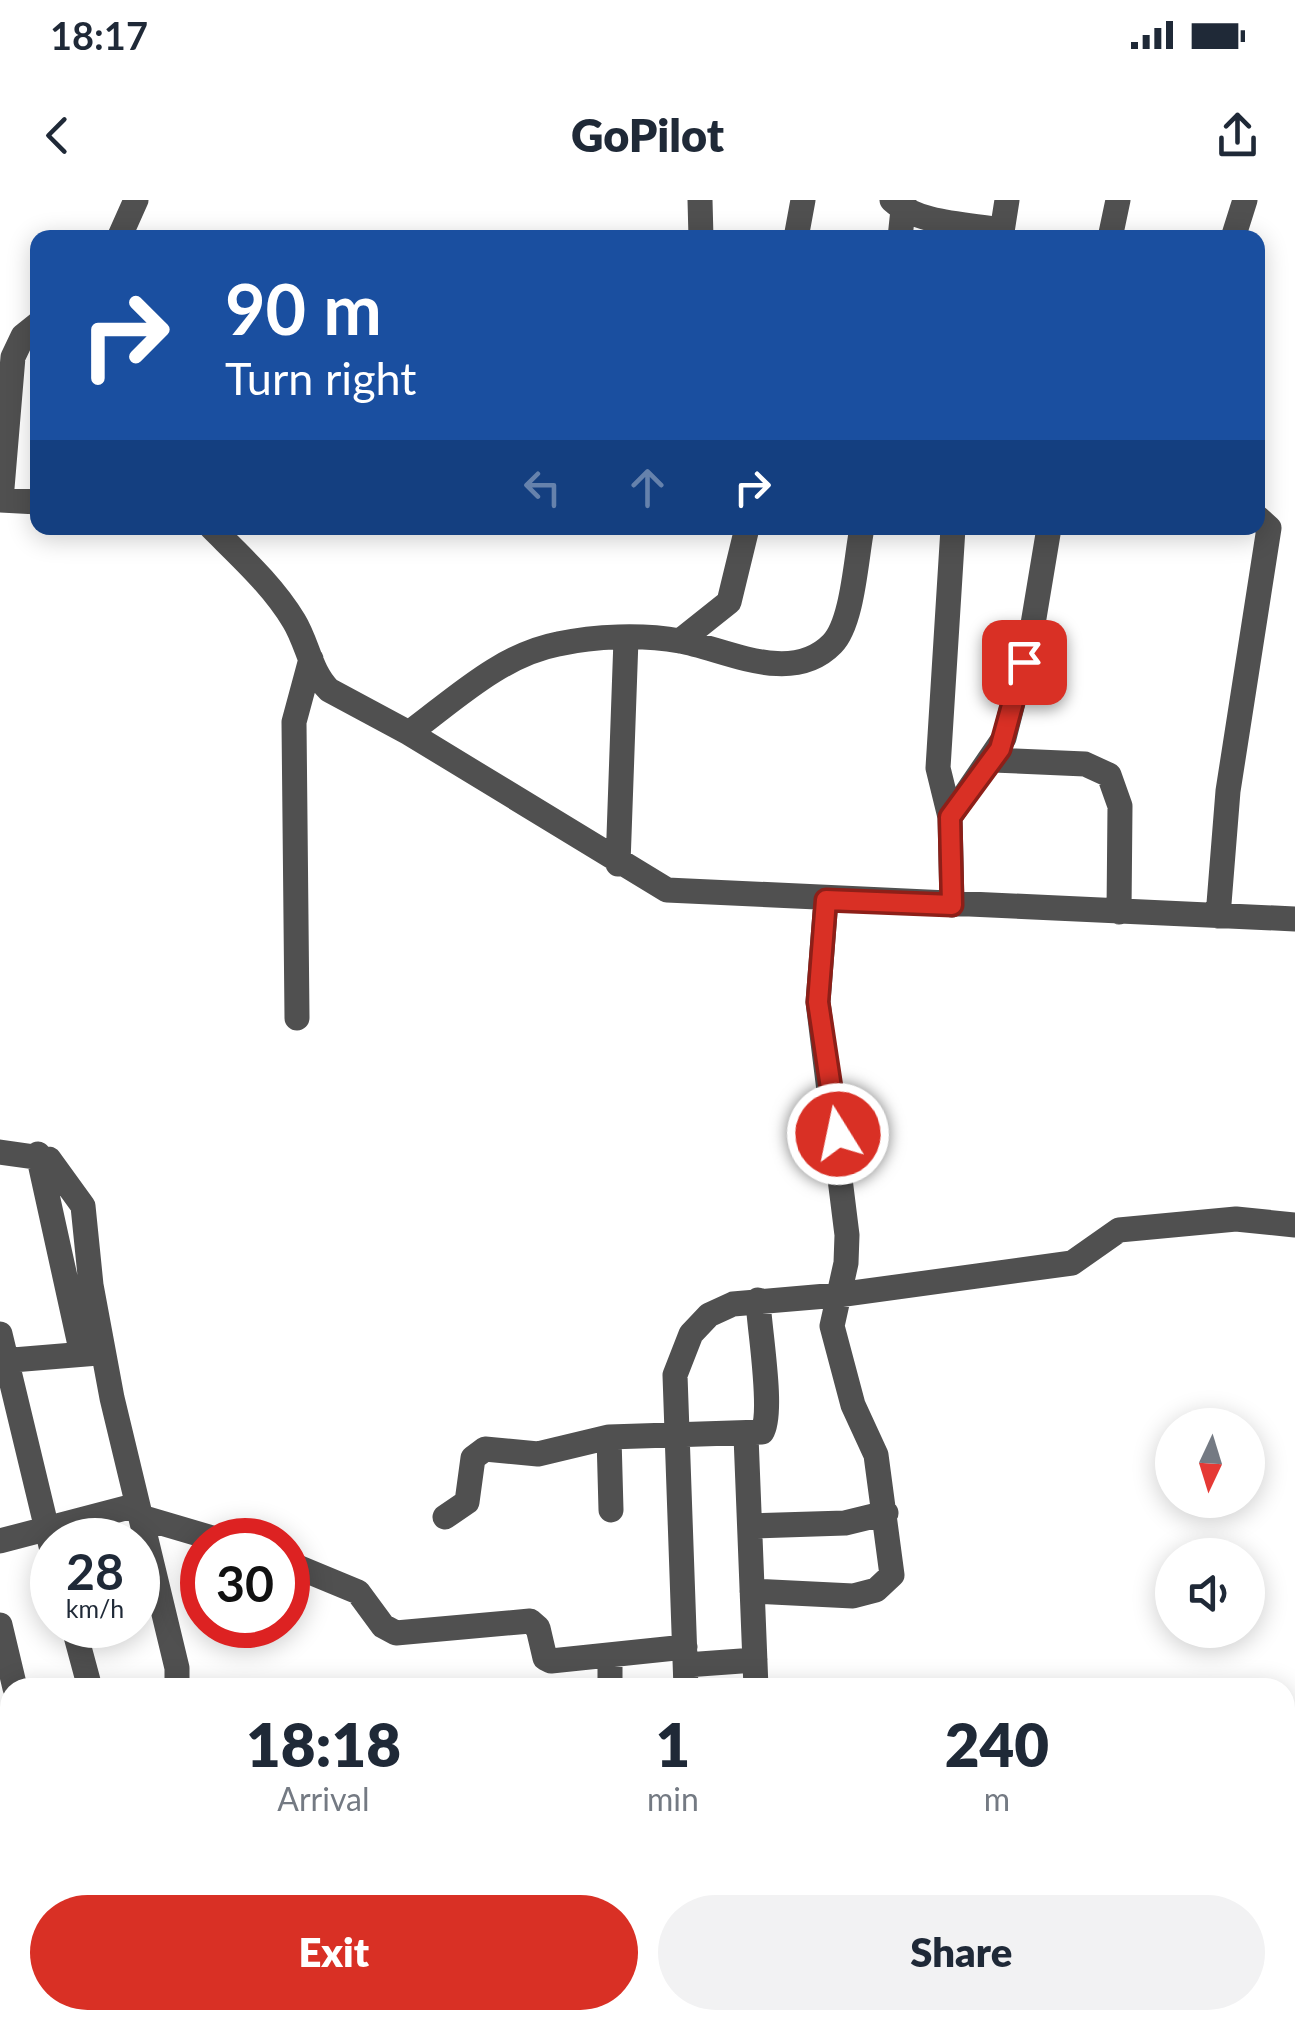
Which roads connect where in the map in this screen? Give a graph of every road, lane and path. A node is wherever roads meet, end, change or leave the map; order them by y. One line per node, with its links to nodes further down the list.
1 (136, 200): 8 (street)
2 (700, 200): 9 (street)
3 (803, 200): 10 (street)
4 (1007, 200): 13 (street)
5 (1118, 200): 14 (street)
6 (1245, 200): 15 (street)
7 (900, 203): 11 (street); 12 (street)
8 (123, 230)
9 (701, 230)
10 (797, 230)
11 (900, 230)
12 (988, 230)
13 (1002, 230)
14 (1112, 230)
15 (1235, 230)
16 (30, 330): 17 (street)
17 (0, 500): 18 (street)
18 (30, 502)
19 (1265, 525): 35 (street)
20 (219, 535): 27 (street)
21 (746, 535): 26 (street)
22 (861, 535): 26 (street)
23 (952, 535): 30 (street)
24 (1048, 535): 29 (street)
25 (626, 639): 26 (street); 28 (street); 31 (street)
26 (680, 641)
27 (311, 660): 28 (street); 37 (street)
28 (409, 732): 31 (street)
29 (993, 760): 30 (street); 34 (street)
30 (950, 817): 33 (street)
31 (618, 864): 32 (street)
32 (826, 900): 33 (street); 40 (street)
33 (952, 905): 34 (street)
34 (1120, 912): 35 (street)
35 (1218, 916): 36 (street)
36 (1295, 919)
37 (297, 1018)
38 (0, 1152): 43 (street)
39 (1295, 1225): 40 (street)
40 (838, 1296): 41 (street); 50 (street)
41 (758, 1300): 45 (street); 46 (street)
42 (0, 1334): 44 (street)
43 (92, 1353): 44 (street); 49 (street)
44 (3, 1361): 52 (street)
45 (681, 1436): 46 (street); 47 (street); 64 (street)
46 (746, 1436): 55 (street)
47 (609, 1437): 48 (street); 51 (street)
48 (611, 1510)
49 (139, 1511): 53 (street); 54 (street); 67 (street)
50 (886, 1513): 55 (street); 59 (street)
51 (445, 1517)
52 (44, 1518)
53 (118, 1518)
54 (180, 1526)
55 (750, 1526): 59 (street)
56 (30, 1540): 57 (street)
57 (0, 1541)
58 (310, 1573): 62 (street)
59 (752, 1592): 63 (street)
60 (0, 1625): 65 (street)
61 (79, 1648): 66 (street)
62 (610, 1656): 64 (street); 68 (street)
63 (755, 1660): 64 (street); 69 (street)
64 (686, 1666)
65 (13, 1678)
66 (87, 1678)
67 (177, 1678)
68 (610, 1678)
69 (756, 1678)

